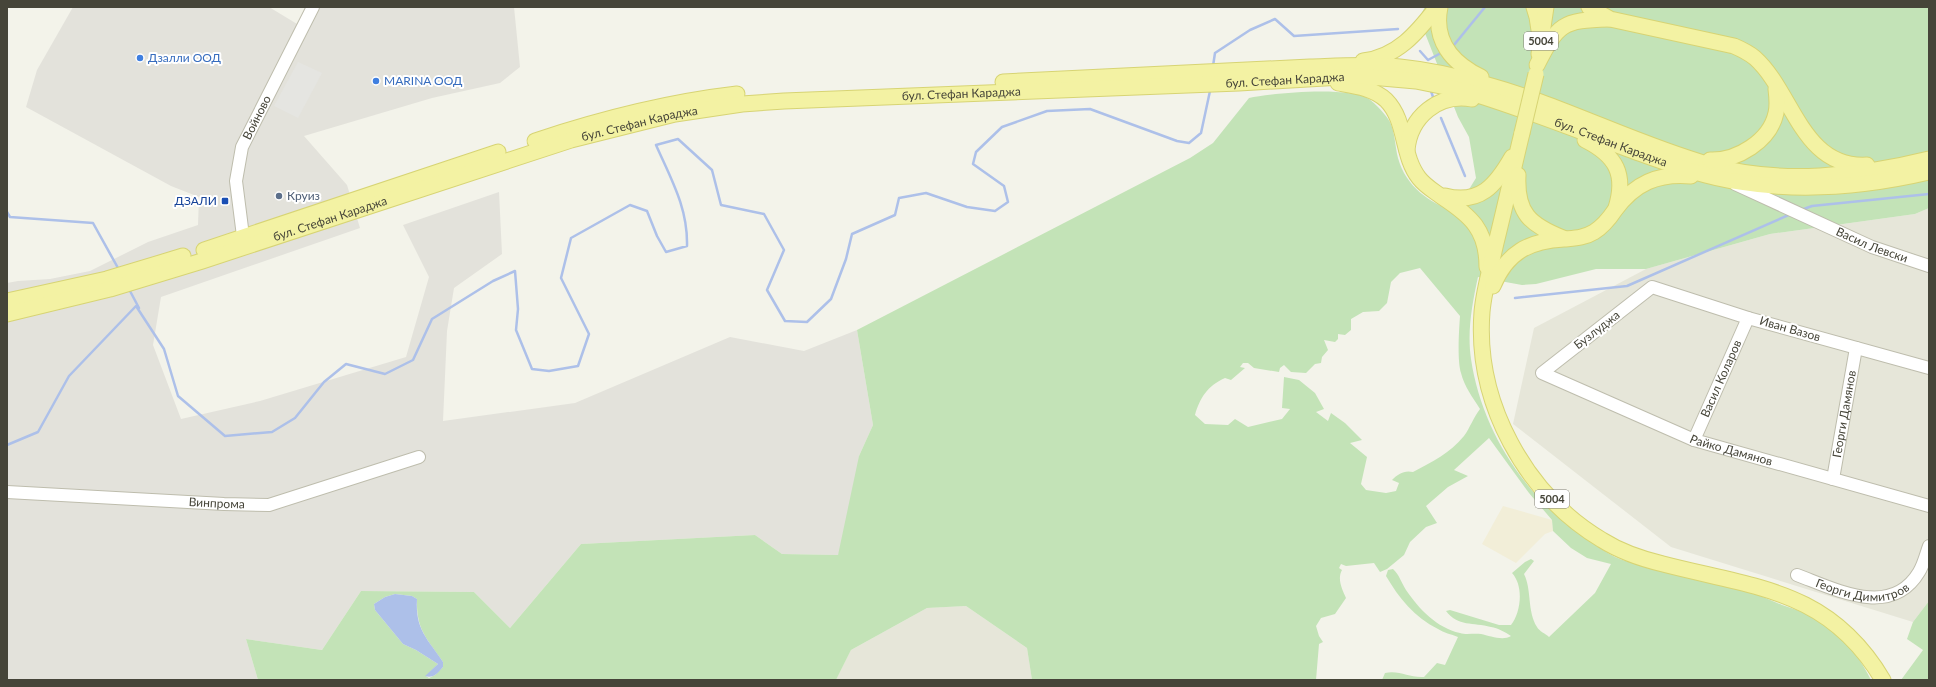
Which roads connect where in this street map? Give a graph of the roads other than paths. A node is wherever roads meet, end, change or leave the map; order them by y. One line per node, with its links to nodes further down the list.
1 (313, 7): 24 (street, Войново)
2 (1436, 7): 9 (main road)
3 (1440, 7): 11 (main road)
4 (1534, 7): 8 (main road)
5 (1546, 7): 8 (main road, 5004)
6 (1589, 7): 7 (main road)
7 (1610, 19): 8 (main road); 10 (main road)
8 (1537, 70): 13 (main road, 5004, bridge)
9 (1310, 73): 11 (main road, бул. Стефан Караджа); 15 (main road); 24 (main road, бул. Стефан Караджа)
10 (1775, 84): 14 (main road); 16 (main road)
11 (1512, 100): 12 (main road, бул. Стефан Караджа); 14 (main road, бул. Стефан Караджа); 15 (main road)
12 (1542, 118): 18 (main road, бул. Стефан Караджа); 22 (main road)
13 (1521, 138): 20 (main road); 23 (main road); 26 (main road, 5004)
14 (1673, 152): 16 (main road, бул. Стефан Караджа)
15 (1407, 155): 20 (main road)
16 (1929, 159)
17 (1929, 172): 19 (main road, бул. Стефан Караджа)
18 (1723, 179): 19 (main road, бул. Стефан Караджа); 21 (street, Васил Левски); 22 (main road)
19 (1773, 186): 21 (street)
20 (1437, 194): 26 (main road)
21 (1786, 207): 25 (street, Васил Левски)
22 (1616, 209): 23 (main road)
23 (1564, 239): 29 (main road)
24 (246, 241): 28 (main road, бул. Стефан Караджа); 30 (main road, бул. Стефан Караджа)
25 (1929, 266)
26 (1487, 280): 29 (main road, 5004)
27 (1652, 287): 31 (street, Иван Вазов); 34 (street, Бузлуджа)
28 (7, 301)
29 (1482, 310): 42 (main road, 5004)
30 (7, 314)
31 (1748, 318): 32 (street, Иван Вазов); 35 (street, Васил Коларов)
32 (1856, 348): 33 (street, Иван Вазов); 37 (street, Георги Дамянов)
33 (1929, 368)
34 (1542, 373): 35 (street, Райко Дамянов)
35 (1694, 440): 37 (street, Райко Дамянов)
36 (419, 457): 38 (street, Винпрома)
37 (1833, 479): 39 (street, Райко Дамянов)
38 (7, 492)
39 (1929, 506)
40 (1929, 546): 41 (street, Георги Димитров)
41 (1797, 575)
42 (1883, 680)

